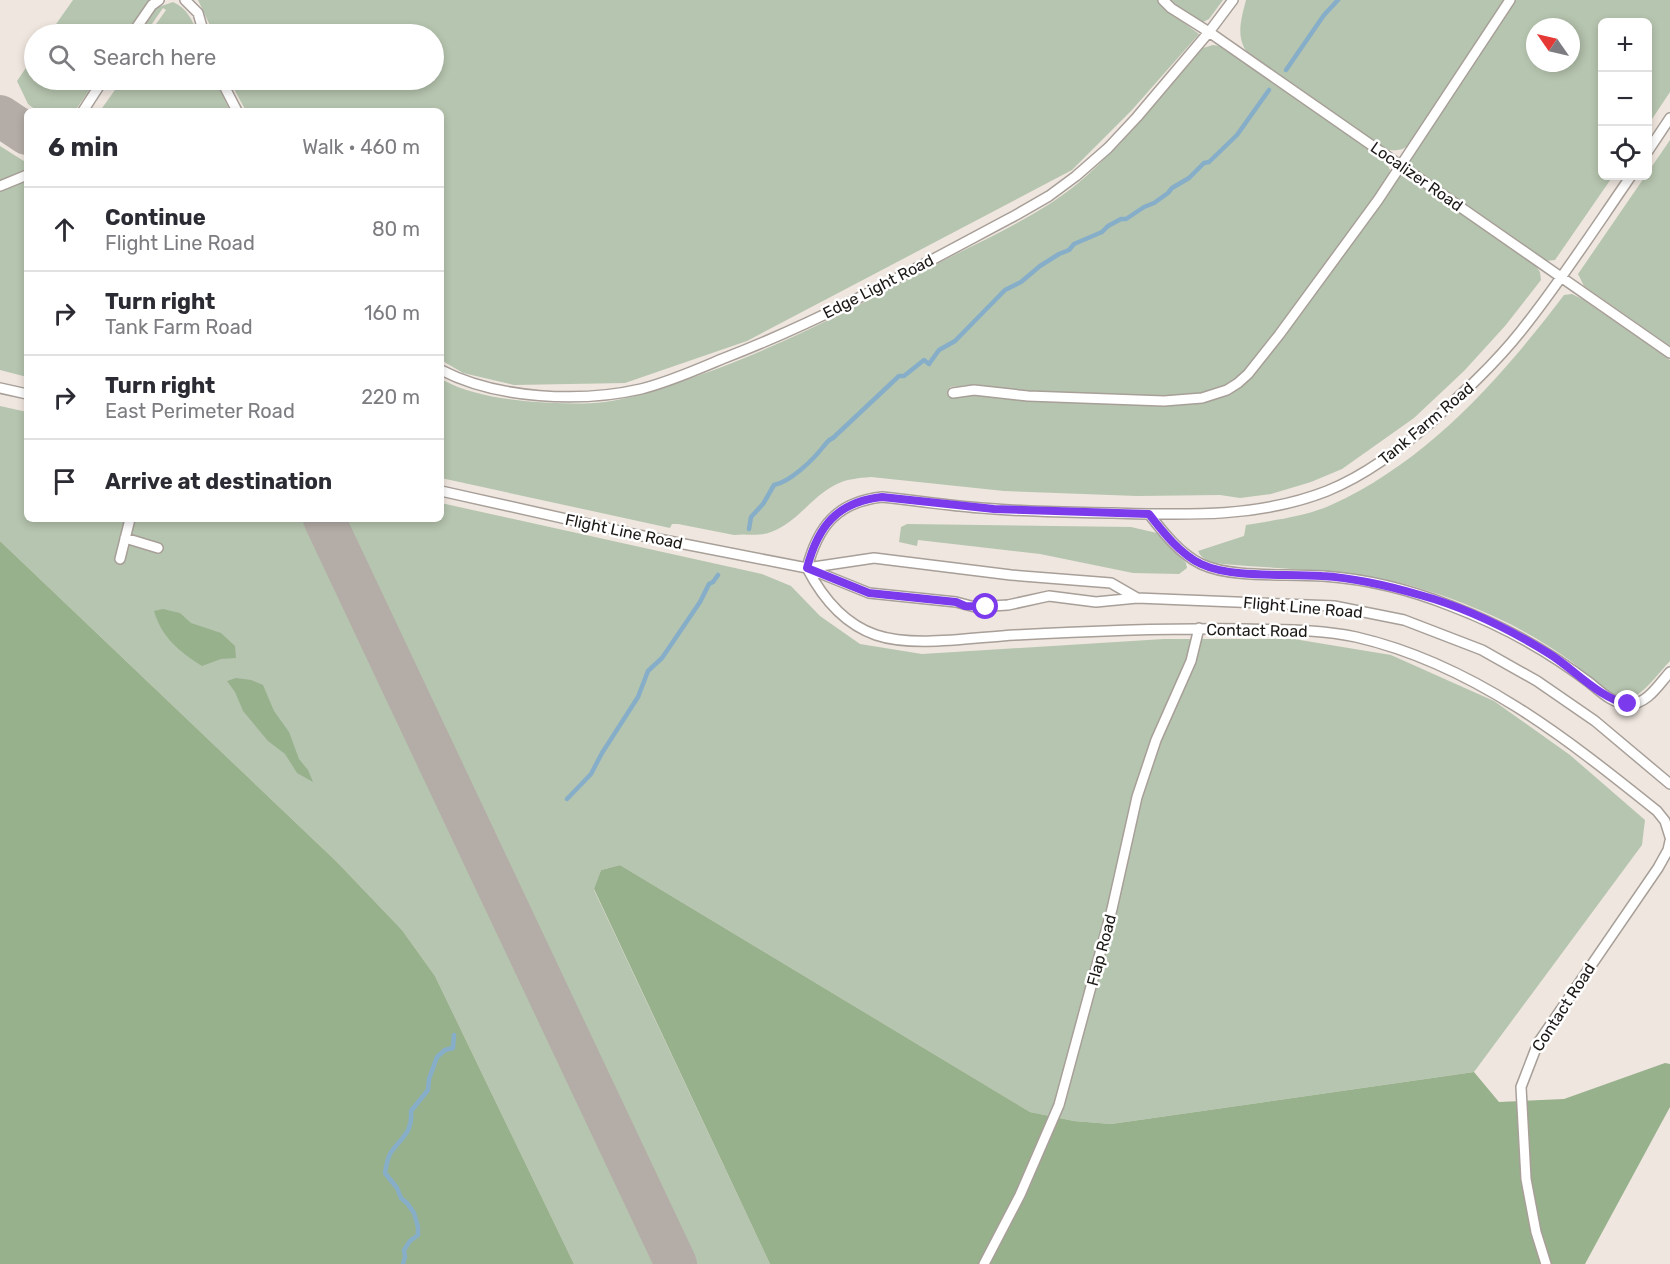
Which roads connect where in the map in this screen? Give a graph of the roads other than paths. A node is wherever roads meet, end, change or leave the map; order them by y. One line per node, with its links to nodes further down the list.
1 (159, 0): 6 (lane)
2 (185, 0): 7 (lane)
3 (1163, 0): 8 (lane, Localizer Road)
4 (1233, 0): 8 (lane, Edge Light Road)
5 (1510, 0): 15 (lane)
6 (139, 24)
7 (201, 24)
8 (1209, 32): 15 (lane, Localizer Road); 21 (lane, Edge Light Road)
9 (97, 90): 11 (lane)
10 (226, 90): 12 (lane)
11 (85, 108)
12 (235, 108)
13 (1670, 118): 14 (lane)
14 (1652, 144)
15 (1400, 164): 19 (lane, Localizer Road); 24 (lane)
16 (24, 176): 18 (lane)
17 (1628, 180): 19 (lane, Tank Farm Road)
18 (0, 186)
19 (1562, 276): 20 (lane, Localizer Road); 26 (lane, Tank Farm Road)
20 (1670, 353)
21 (444, 371)
22 (0, 388): 23 (lane)
23 (24, 393)
24 (953, 393)
25 (444, 493): 31 (lane, Flight Line Road)
26 (1149, 514): 31 (lane, Tank Farm Road); 34 (lane)
27 (129, 522): 28 (lane)
28 (125, 538): 29 (lane); 30 (lane)
29 (158, 548)
30 (120, 559)
31 (807, 568): 32 (lane, Flight Line Road); 32 (lane, Flight Line Road); 33 (lane, Contact Road)
32 (1137, 598): 35 (lane, Flight Line Road)
33 (1199, 628): 36 (lane, Contact Road); 37 (lane, Flap Road)
34 (1670, 672)
35 (1670, 784)
36 (1670, 836): 38 (lane, Contact Road)
37 (984, 1264)
38 (1546, 1264)

